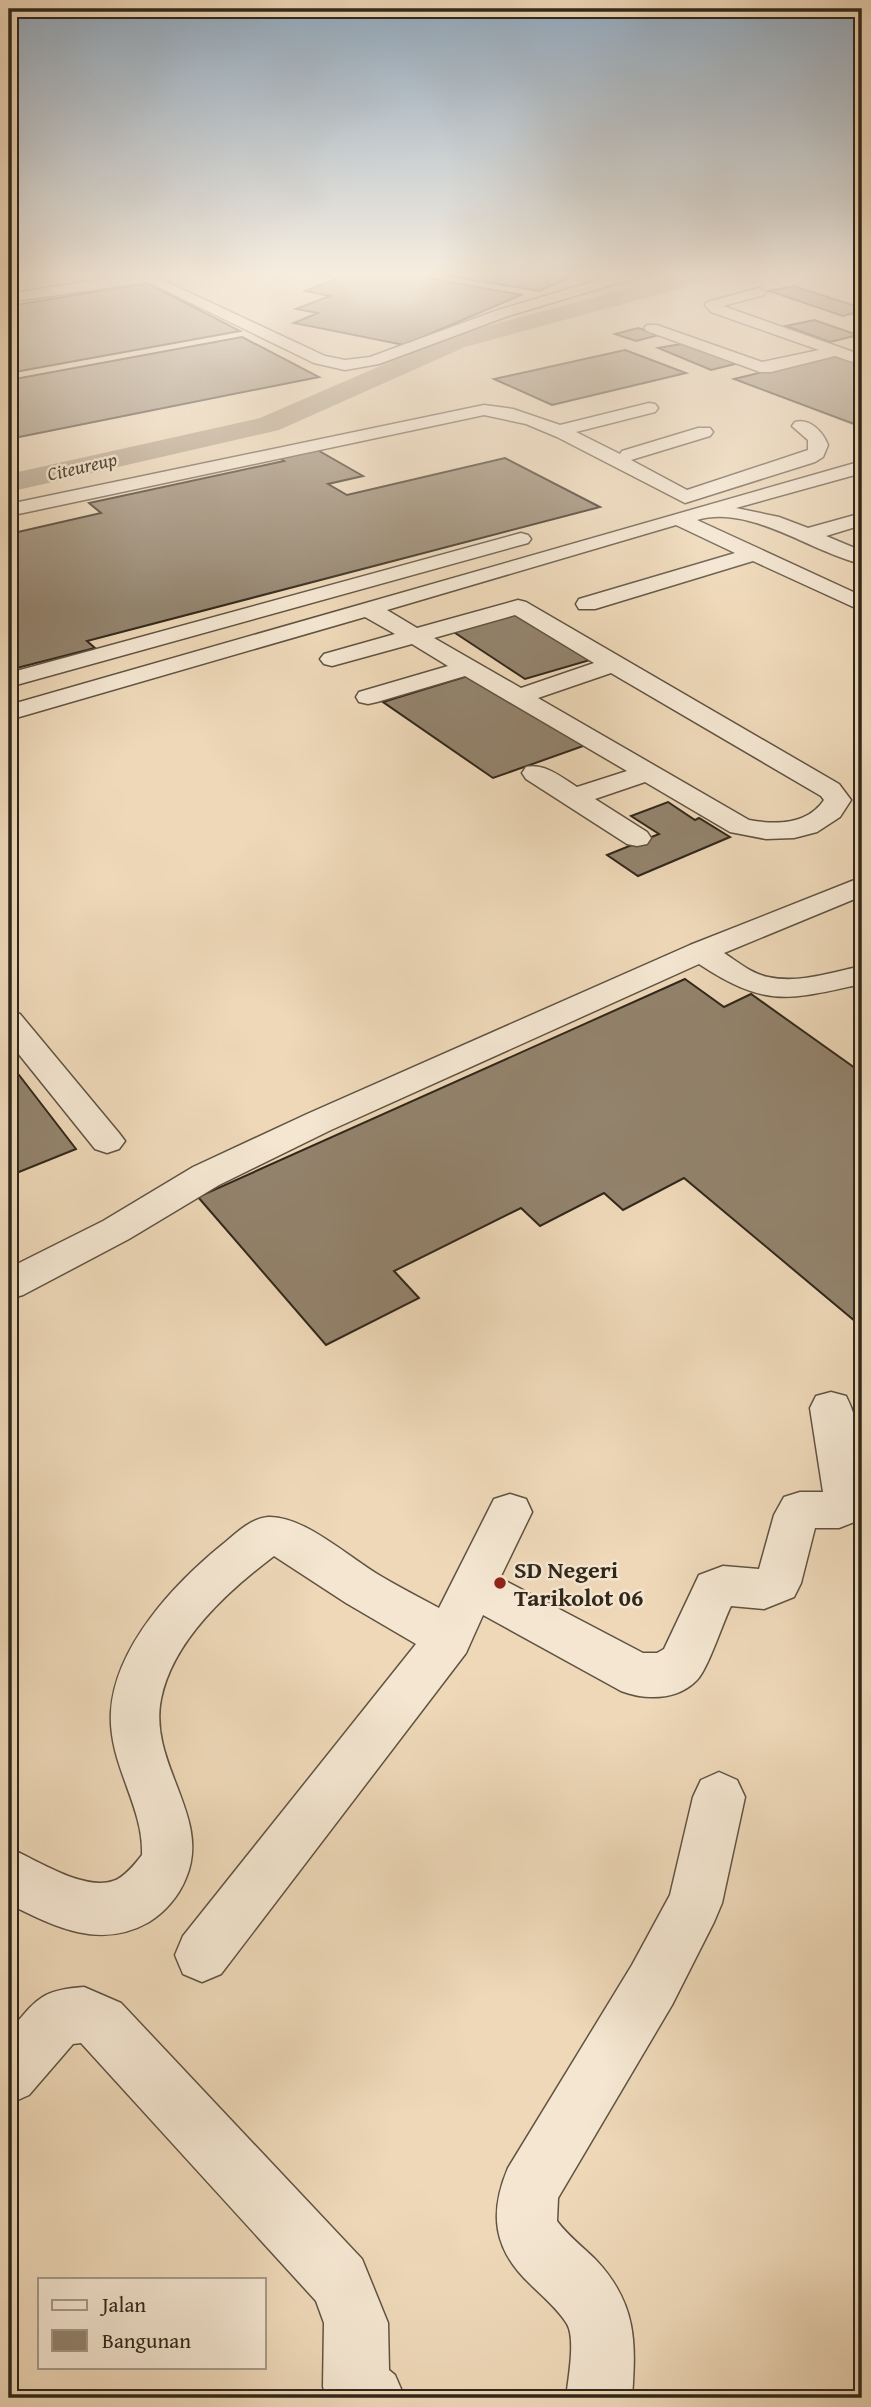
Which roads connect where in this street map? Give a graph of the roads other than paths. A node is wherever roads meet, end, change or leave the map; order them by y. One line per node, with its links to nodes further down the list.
1 (649, 408): 3 (street)
2 (801, 426): 8 (street)
3 (556, 432): 8 (street); 10 (street)
4 (704, 432): 8 (street)
5 (758, 455): 6 (street)
6 (719, 466)
7 (862, 467): 9 (street)
8 (673, 490): 9 (street); 11 (street); 15 (street); 19 (street)
9 (711, 509): 14 (street)
10 (9, 510)
11 (606, 518)
12 (862, 519): 14 (street)
13 (540, 534): 24 (street)
14 (810, 534): 16 (street)
15 (754, 554): 17 (street); 18 (street)
16 (862, 558)
17 (587, 604)
18 (862, 604)
19 (370, 610): 20 (street); 27 (street)
20 (414, 635): 21 (street); 22 (street); 23 (street)
21 (332, 659)
22 (613, 663): 25 (street); 28 (street)
23 (469, 667): 25 (street); 26 (street)
24 (9, 680)
25 (520, 696): 28 (street)
26 (368, 698)
27 (9, 713)
28 (649, 772): 30 (street)
29 (534, 773): 30 (street)
30 (574, 797): 31 (street)
31 (637, 838)
32 (862, 887): 33 (lane)
33 (701, 952): 34 (street); 37 (lane)
34 (862, 975)
35 (9, 1021): 36 (street)
36 (107, 1141)
37 (9, 1285)
38 (831, 1408): 40 (street)
39 (510, 1512): 40 (street)
40 (473, 1586): 41 (street)
41 (449, 1638): 43 (street); 44 (street)
42 (719, 1797): 47 (street)
43 (9, 1875)
44 (202, 1955)
45 (9, 2075): 46 (street)
46 (372, 2398)
47 (599, 2398)

